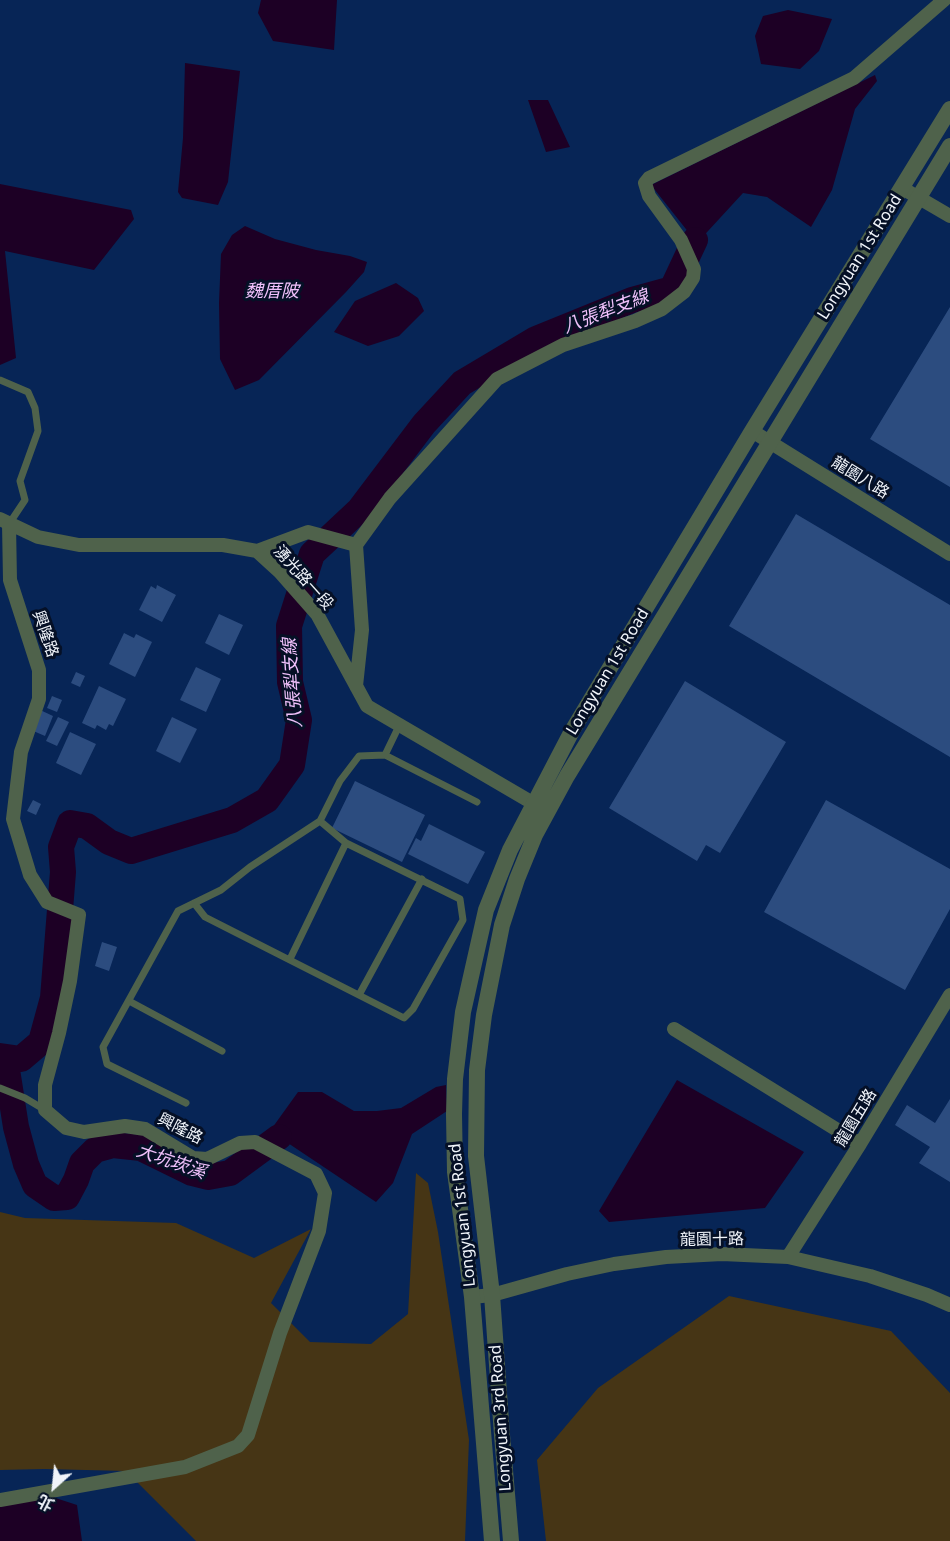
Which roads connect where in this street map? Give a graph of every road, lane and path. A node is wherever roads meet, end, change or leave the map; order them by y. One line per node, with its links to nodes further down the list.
1 (944, 0): 11 (street)
2 (950, 109): 4 (street, Longyuan 1st Road)
3 (950, 146): 5 (street, Longyuan 1st Road)
4 (902, 188): 5 (street); 8 (street, Longyuan 1st Road)
5 (919, 198): 6 (street); 9 (street, Longyuan 1st Road)
6 (950, 216)
7 (0, 380): 10 (lane)
8 (752, 431): 9 (street, 龍園八路); 18 (street, Longyuan 1st Road)
9 (771, 442): 13 (street, 龍園八路); 18 (street, Longyuan 1st Road)
10 (5, 521): 12 (street, 湧光路一段); 31 (street, 興隆路)
11 (356, 545): 12 (street); 14 (street)
12 (257, 551): 14 (street, 湧光路一段)
13 (950, 554)
14 (356, 686): 15 (street, 湧光路一段)
15 (399, 726): 16 (lane); 18 (street, 湧光路一段)
16 (385, 755): 17 (lane); 19 (lane)
17 (477, 802)
18 (541, 807): 34 (street, Longyuan 1st Road); 35 (street, Longyuan 1st Road)
19 (320, 821): 20 (lane); 22 (lane)
20 (346, 843): 21 (lane); 23 (lane)
21 (422, 879): 24 (lane); 24 (lane)
22 (194, 903): 23 (lane); 26 (lane)
23 (290, 959): 24 (lane)
24 (359, 995)
25 (950, 995): 32 (street, 龍園五路)
26 (129, 1001): 28 (lane); 30 (lane)
27 (674, 1029): 32 (street)
28 (222, 1051)
29 (0, 1088): 31 (lane)
30 (186, 1103)
31 (45, 1110): 37 (street, 興隆路)
32 (860, 1144): 33 (street, 龍園五路)
33 (789, 1257): 34 (street, 龍園十路); 36 (street, 龍園十路)
34 (492, 1295): 35 (street, 龍園十路); 39 (street, Longyuan 3rd Road)
35 (472, 1297): 38 (street, Longyuan 3rd Road)
36 (950, 1305)
37 (0, 1500)
38 (492, 1541)
39 (512, 1541)

